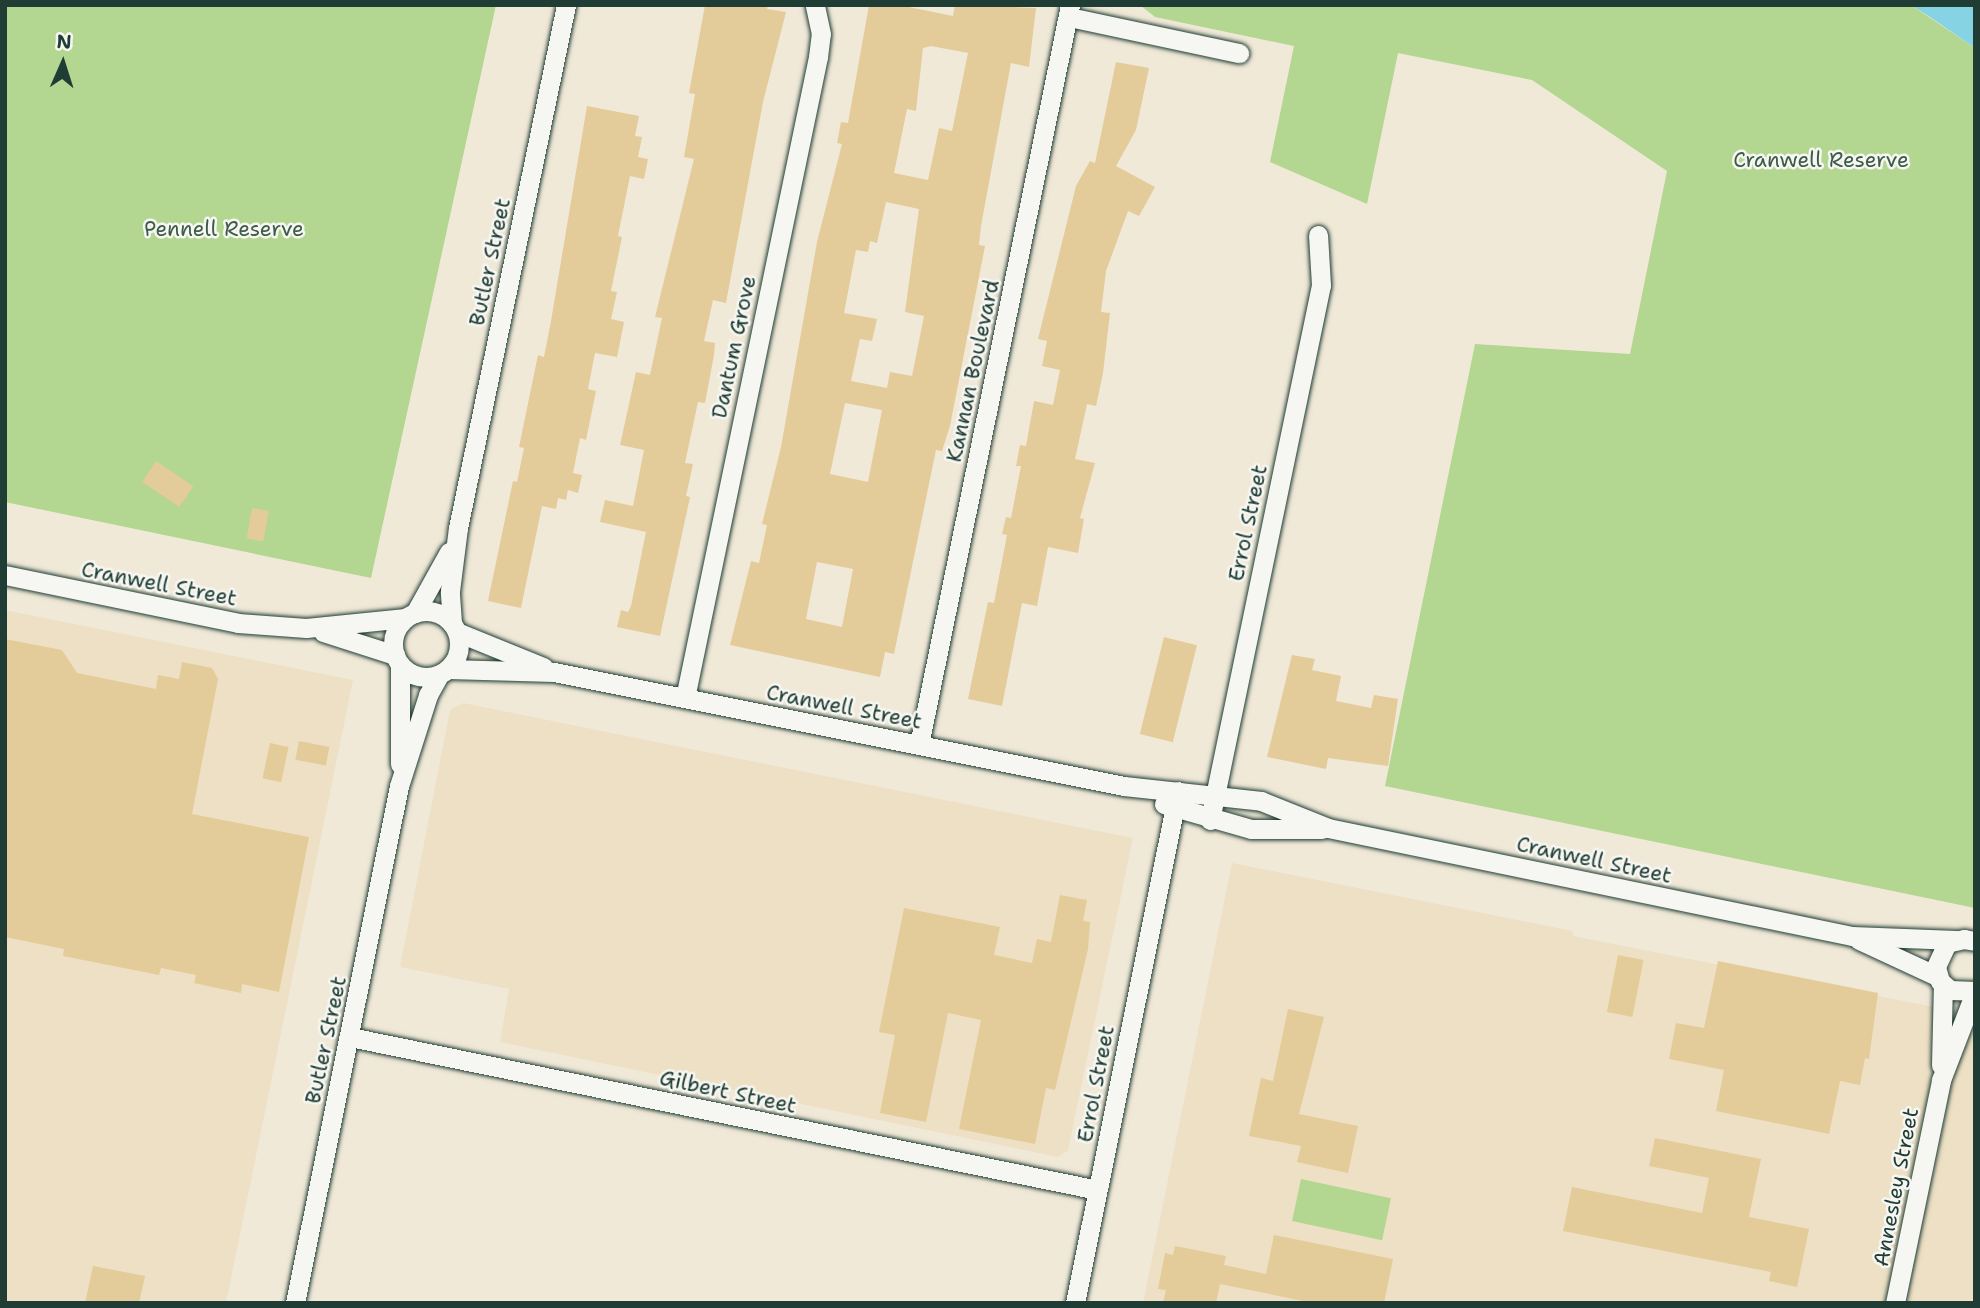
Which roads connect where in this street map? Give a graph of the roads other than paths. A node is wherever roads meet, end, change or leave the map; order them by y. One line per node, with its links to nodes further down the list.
1 (566, 5): 6 (street, Butler Street)
2 (818, 6): 14 (street, Dantum Grove)
3 (1070, 11): 4 (street); 15 (street, Kannan Boulevard)
4 (1239, 53)
5 (1318, 235): 17 (street, Errol Street)
6 (458, 527): 8 (street, Butler Street); 9 (street, Butler Street)
7 (5, 575): 10 (street, Cranwell Street)
8 (411, 615): 9 (street); 10 (street, Cranwell Street); 11 (street)
9 (454, 627): 12 (street); 13 (street, Cranwell Street)
10 (306, 628): 11 (street, Cranwell Street)
11 (397, 660): 12 (street); 16 (street, Butler Street)
12 (444, 672): 13 (street, Cranwell Street); 16 (street, Butler Street)
13 (554, 672): 14 (street, Cranwell Street)
14 (685, 698): 15 (street, Cranwell Street)
15 (919, 746): 18 (street, Cranwell Street)
16 (400, 786): 25 (street, Butler Street)
17 (1216, 793): 18 (street, Cranwell Street); 19 (street, Errol Street); 20 (street, Cranwell Street)
18 (1176, 800): 19 (street, Cranwell Street); 27 (street, Errol Street)
19 (1210, 820): 20 (street, Cranwell Street)
20 (1328, 828): 21 (street, Cranwell Street)
21 (1852, 936): 22 (street, Cranwell Street); 23 (street, Cranwell Street)
22 (1965, 940): 23 (street)
23 (1940, 981): 24 (street, Cranwell Street); 26 (street, Annesley Street)
24 (1975, 992): 26 (street, Annesley Street)
25 (350, 1037): 27 (street, Gilbert Street); 28 (street, Butler Street)
26 (1941, 1080): 30 (street, Annesley Street)
27 (1098, 1190): 29 (street, Errol Street)
28 (295, 1303)
29 (1075, 1303)
30 (1895, 1303)

